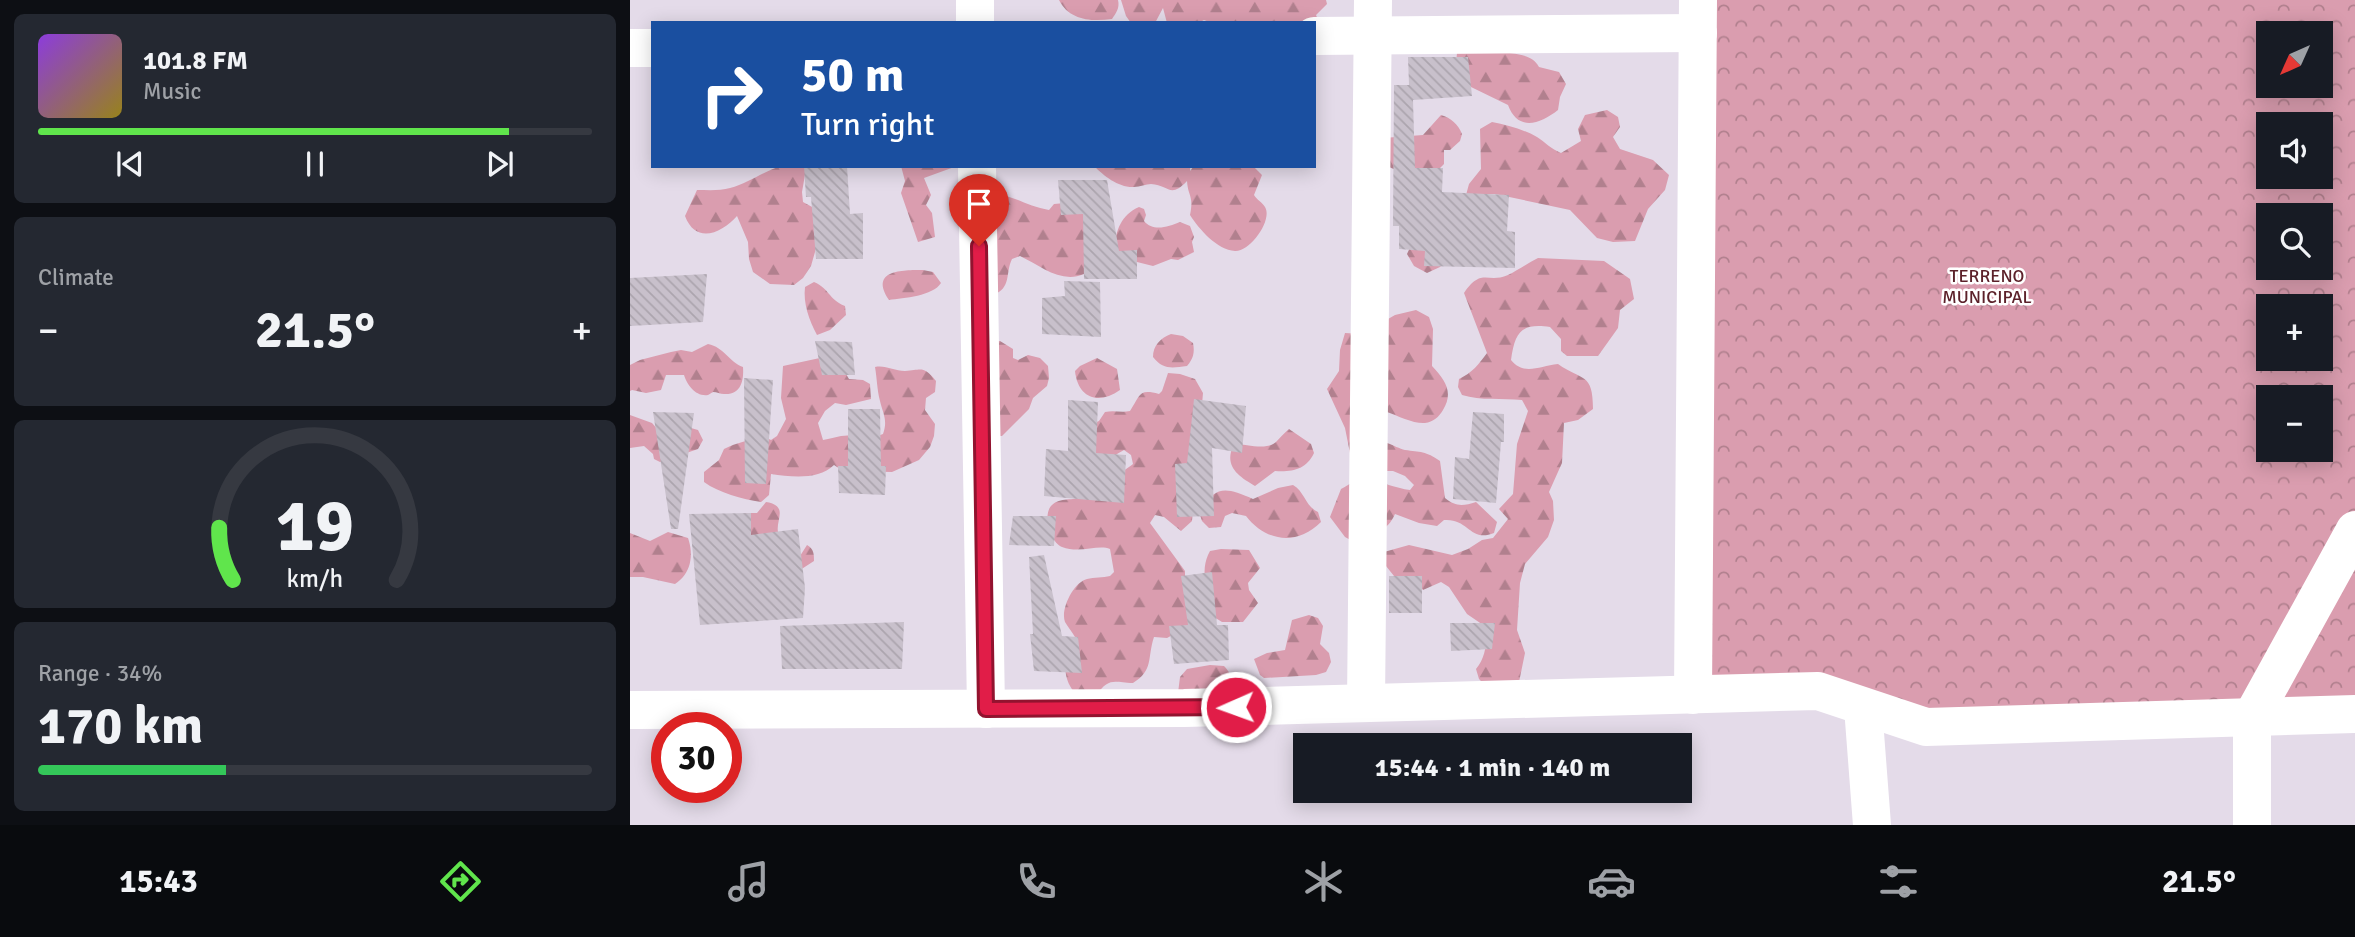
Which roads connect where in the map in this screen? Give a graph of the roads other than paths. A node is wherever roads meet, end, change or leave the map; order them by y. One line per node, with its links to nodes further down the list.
1 (975, 0): 4 (street)
2 (1373, 17): 3 (street); 5 (street); 11 (street)
3 (1698, 17): 10 (street)
4 (975, 21)
5 (1316, 35)
6 (630, 48): 7 (street)
7 (651, 48)
8 (977, 168): 13 (street)
9 (2355, 530): 16 (street)
10 (1693, 695): 11 (street); 12 (street)
11 (1366, 704): 13 (street)
12 (1863, 707): 16 (street); 17 (street)
13 (986, 709): 14 (street)
14 (630, 710)
15 (2355, 714): 16 (street)
16 (2252, 717): 18 (street)
17 (1872, 825)
18 (2252, 825)

